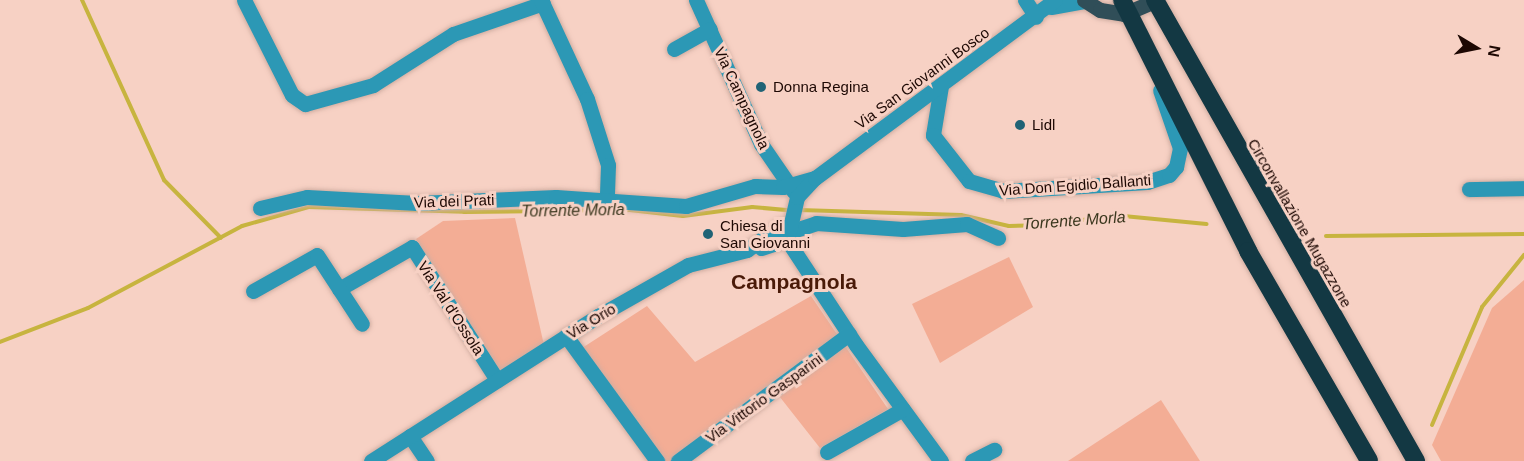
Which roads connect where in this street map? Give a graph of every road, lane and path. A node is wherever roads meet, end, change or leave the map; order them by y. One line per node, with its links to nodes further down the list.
1 (244, 0): 6 (street)
2 (696, 0): 10 (street, Via Campagnola)
3 (1025, 0): 9 (street)
4 (1084, 0): 7 (street, Via San Giovanni Bosco); 8 (main road, Via San Giovanni Bosco)
5 (1156, 0): 8 (main road); 38 (highway, Circonvallazione Mugazzone)
6 (542, 2): 17 (street)
7 (1053, 4): 9 (street, Via San Giovanni Bosco)
8 (1126, 7): 12 (highway)
9 (1036, 17): 13 (street, Via San Giovanni Bosco)
10 (710, 28): 11 (street, Via Campagnola); 16 (street, Via Campagnola)
11 (674, 49)
12 (1153, 60): 13 (street, Via Don Egidio Ballanti); 37 (highway)
13 (941, 86): 16 (street, Via San Giovanni Bosco)
14 (1524, 188): 15 (street)
15 (1469, 189)
16 (793, 195): 17 (street, Via dei Prati); 19 (street)
17 (607, 200): 18 (street, Via dei Prati)
18 (260, 208)
19 (785, 227): 20 (street, Via Orio); 24 (street); 25 (street, Via Orio)
20 (998, 238)
21 (339, 289): 22 (street); 23 (street); 26 (street, Via Val d'Ossola)
22 (253, 291)
23 (362, 324)
24 (849, 334): 27 (street); 34 (street, Via Vittorio Gasparini)
25 (566, 336): 26 (street, Via Orio); 33 (street)
26 (497, 380): 28 (street, Via Orio)
27 (903, 409): 30 (street); 35 (street)
28 (410, 436): 31 (street, Via Orio); 32 (street)
29 (994, 450): 36 (street)
30 (827, 452)
31 (371, 461)
32 (427, 461)
33 (657, 461)
34 (678, 461)
35 (941, 461)
36 (972, 461)
37 (1369, 461)
38 (1416, 461)

